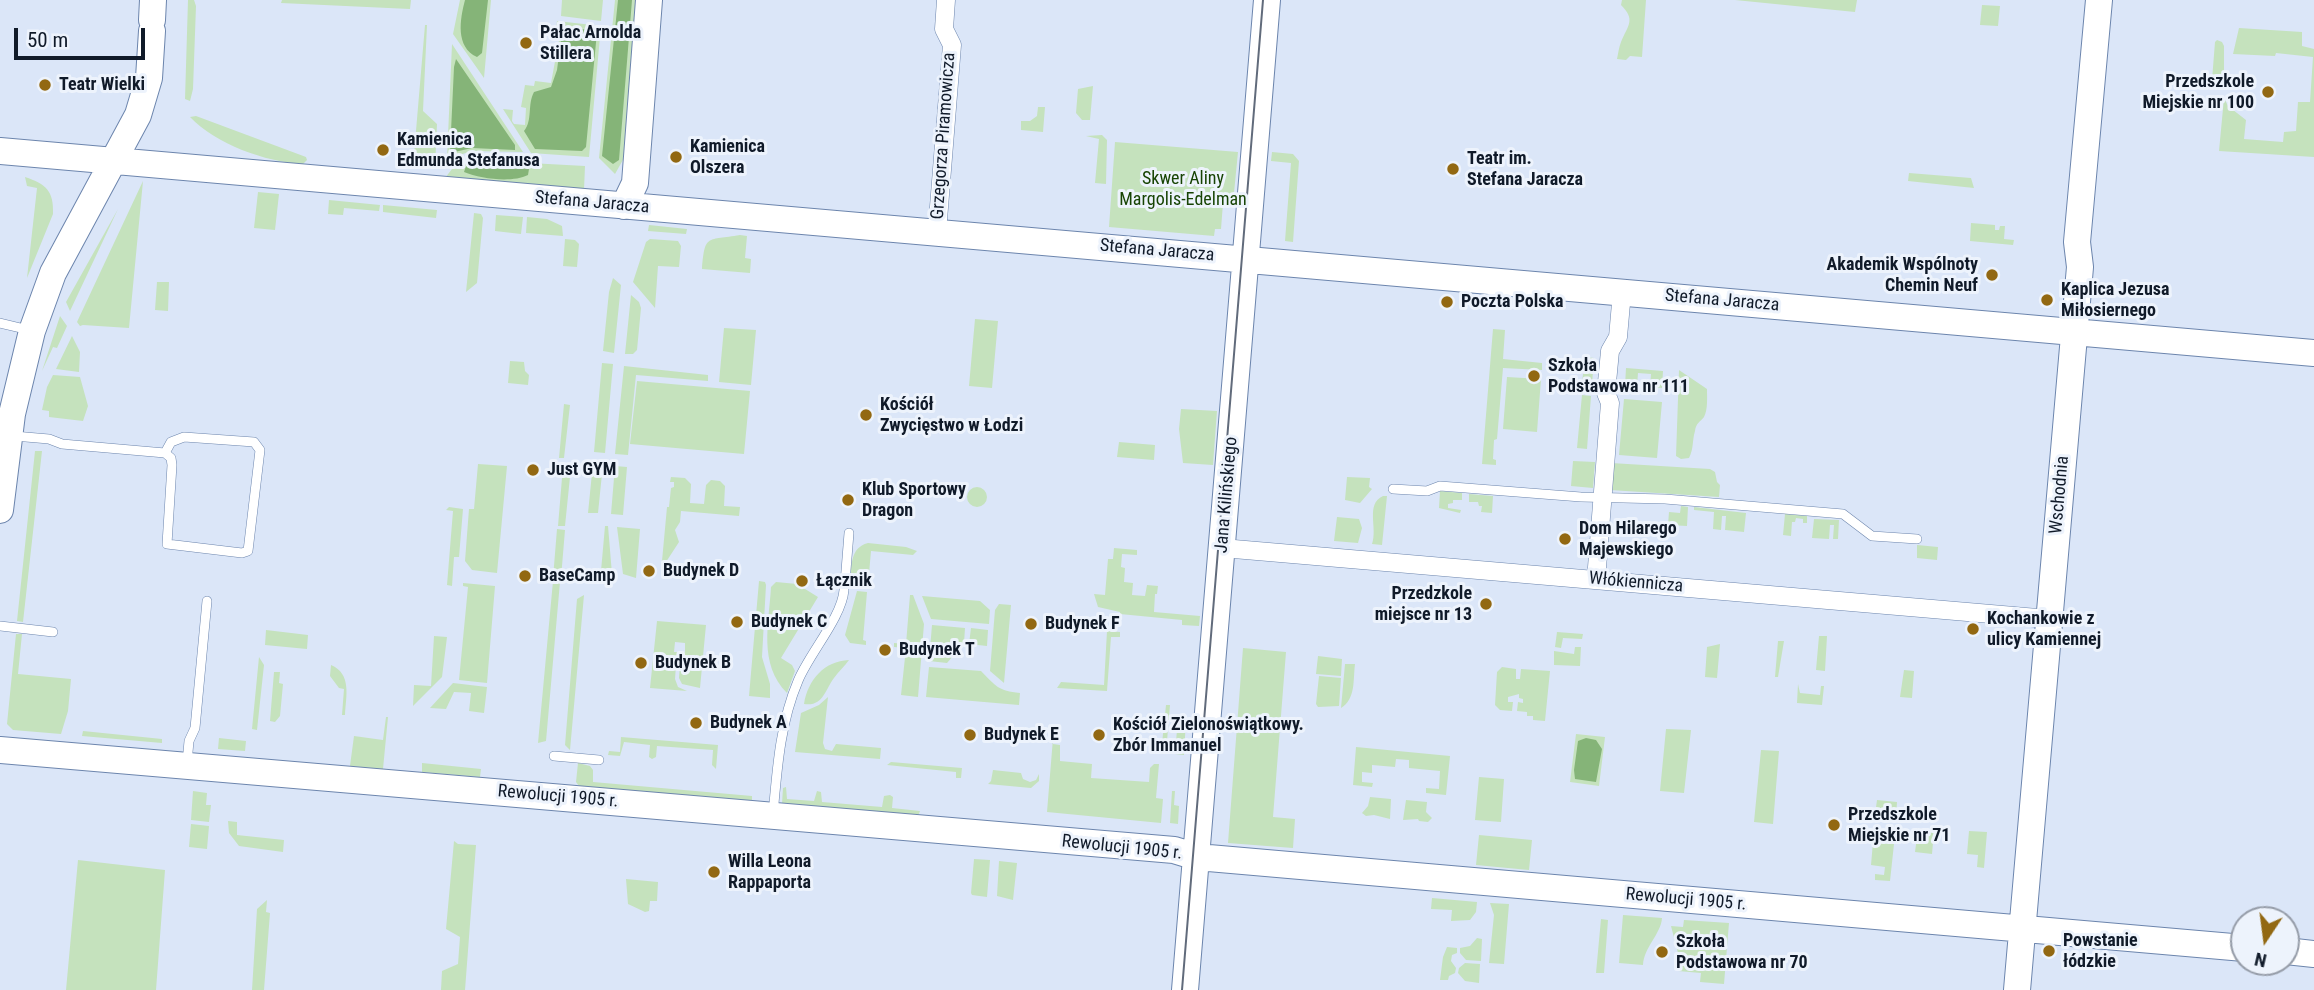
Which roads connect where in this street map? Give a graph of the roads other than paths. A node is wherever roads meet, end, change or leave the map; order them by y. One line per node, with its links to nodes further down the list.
1 (649, 0): 8 (street)
2 (946, 0): 9 (street, Grzegorza Piramowicza)
3 (1267, 0): 10 (street, Jana Kilińskiego)
4 (2099, 0): 14 (street, Wschodnia)
5 (152, 17): 7 (street)
6 (0, 151): 7 (street, Stefana Jaracza)
7 (114, 161): 8 (street, Stefana Jaracza); 13 (street)
8 (624, 205): 9 (street, Stefana Jaracza)
9 (937, 232): 10 (street, Stefana Jaracza)
10 (1245, 259): 11 (street, Stefana Jaracza); 23 (street, Jana Kilińskiego)
11 (1622, 292): 14 (street, Stefana Jaracza); 19 (street)
12 (0, 323): 13 (lane)
13 (32, 331): 16 (street)
14 (2075, 332): 15 (street, Stefana Jaracza); 26 (street, Wschodnia)
15 (2314, 353)
16 (8, 436): 17 (lane); 20 (street)
17 (165, 453): 17 (lane)
18 (1394, 489): 19 (lane)
19 (1602, 496): 22 (lane); 24 (street)
20 (0, 510)
21 (849, 533): 33 (lane)
22 (1917, 539)
23 (1222, 548): 24 (street, Włókiennicza); 34 (street, Jana Kilińskiego)
24 (1596, 580): 26 (street, Włókiennicza)
25 (207, 601): 32 (lane)
26 (2049, 619): 35 (street, Wschodnia)
27 (0, 626): 28 (lane)
28 (53, 632)
29 (0, 750): 32 (street, Rewolucji 1905 r.)
30 (554, 756): 31 (lane)
31 (599, 760)
32 (187, 765): 33 (street, Rewolucji 1905 r.)
33 (773, 816): 34 (street, Rewolucji 1905 r.)
34 (1196, 857): 35 (street, Rewolucji 1905 r.); 37 (street, Jana Kilińskiego)
35 (2022, 928): 36 (street, Rewolucji 1905 r.); 38 (street, Wschodnia)
36 (2230, 947)
37 (1185, 990)
38 (2017, 990)

